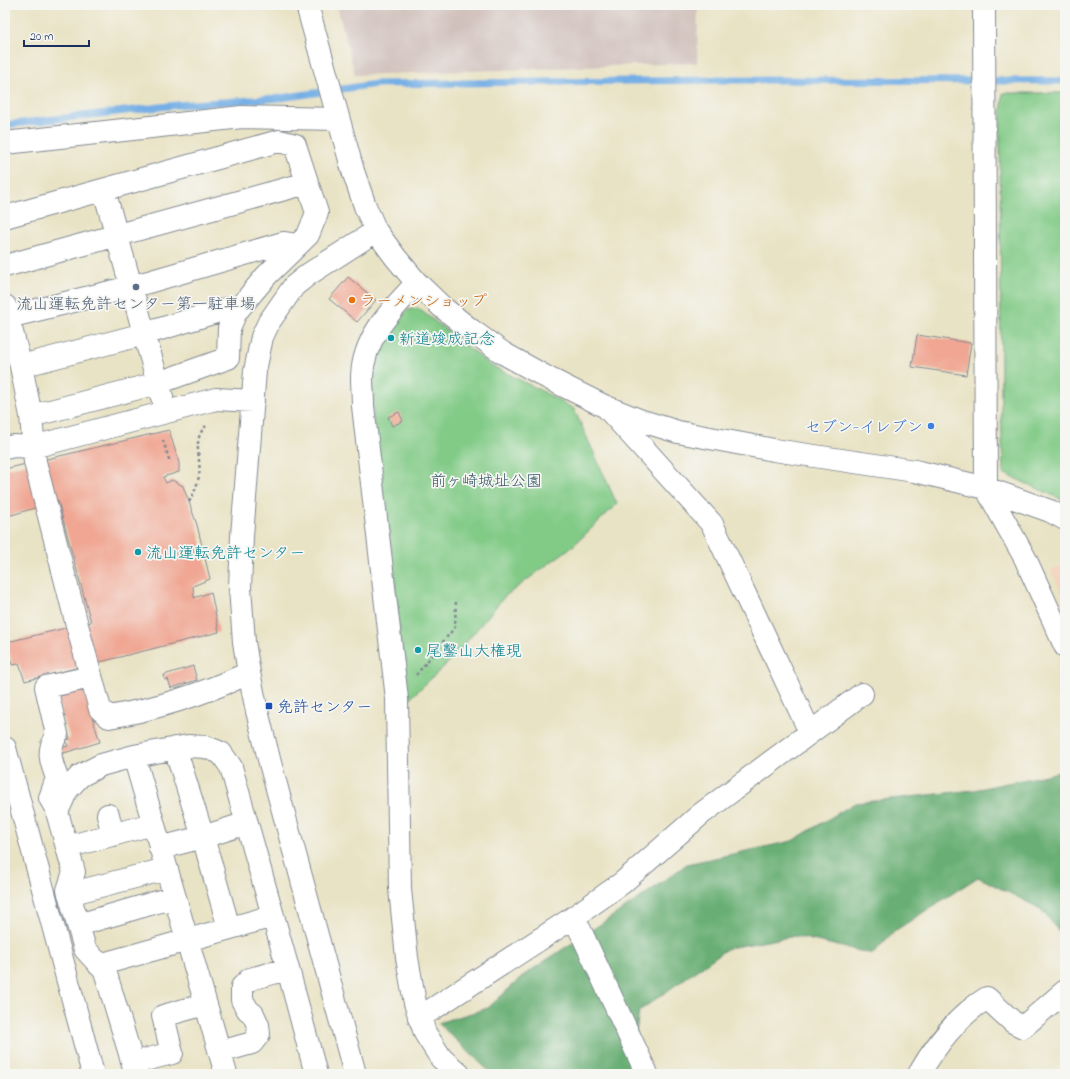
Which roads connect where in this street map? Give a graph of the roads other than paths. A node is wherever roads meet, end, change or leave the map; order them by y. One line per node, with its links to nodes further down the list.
1 (307, 5): 3 (street)
2 (984, 5): 24 (street)
3 (338, 119): 4 (street); 8 (street)
4 (5, 143)
5 (307, 183): 6 (street); 9 (street); 10 (street)
6 (104, 190): 7 (street); 12 (street)
7 (5, 217)
8 (376, 231): 11 (street); 18 (street)
9 (297, 245): 12 (street); 14 (street)
10 (5, 266)
11 (417, 283): 19 (street); 52 (street)
12 (131, 287): 13 (street); 15 (street)
13 (6, 312): 16 (street)
14 (236, 312): 15 (street); 17 (street)
15 (144, 334): 16 (street); 17 (street)
16 (20, 366): 21 (street)
17 (158, 383): 20 (street); 21 (street)
18 (252, 401): 20 (street); 27 (street)
19 (604, 406): 24 (street); 30 (street)
20 (166, 412): 22 (street)
21 (31, 416): 22 (street)
22 (32, 447): 23 (street); 28 (street)
23 (5, 448)
24 (986, 488): 25 (street); 26 (street)
25 (1065, 519)
26 (1065, 646)
27 (249, 673): 28 (street); 58 (street)
28 (91, 677): 34 (street)
29 (862, 694): 30 (street)
30 (810, 732): 44 (street)
31 (5, 748): 55 (street)
32 (175, 748): 33 (street); 35 (street); 37 (street)
33 (134, 756): 34 (street); 36 (street)
34 (58, 812): 38 (street)
35 (247, 823): 37 (street); 43 (street)
36 (153, 824): 38 (street); 39 (street)
37 (203, 837): 39 (street); 46 (street)
38 (67, 847): 41 (street)
39 (160, 848): 40 (street)
40 (166, 869): 41 (street); 42 (street)
41 (69, 894): 45 (street)
42 (174, 897): 45 (street); 47 (street)
43 (273, 916): 46 (street); 49 (street)
44 (574, 917): 52 (street); 60 (street)
45 (78, 925): 48 (street)
46 (229, 928): 47 (street)
47 (187, 940): 48 (street); 51 (street)
48 (99, 964): 54 (street)
49 (288, 969): 53 (street); 57 (street)
50 (1065, 991): 61 (street)
51 (205, 1004): 53 (street); 54 (street)
52 (420, 1018): 59 (street)
53 (220, 1052): 56 (street)
54 (135, 1068)
55 (93, 1074)
56 (226, 1074)
57 (316, 1074)
58 (356, 1074)
59 (459, 1074)
60 (647, 1074)
61 (918, 1074)

